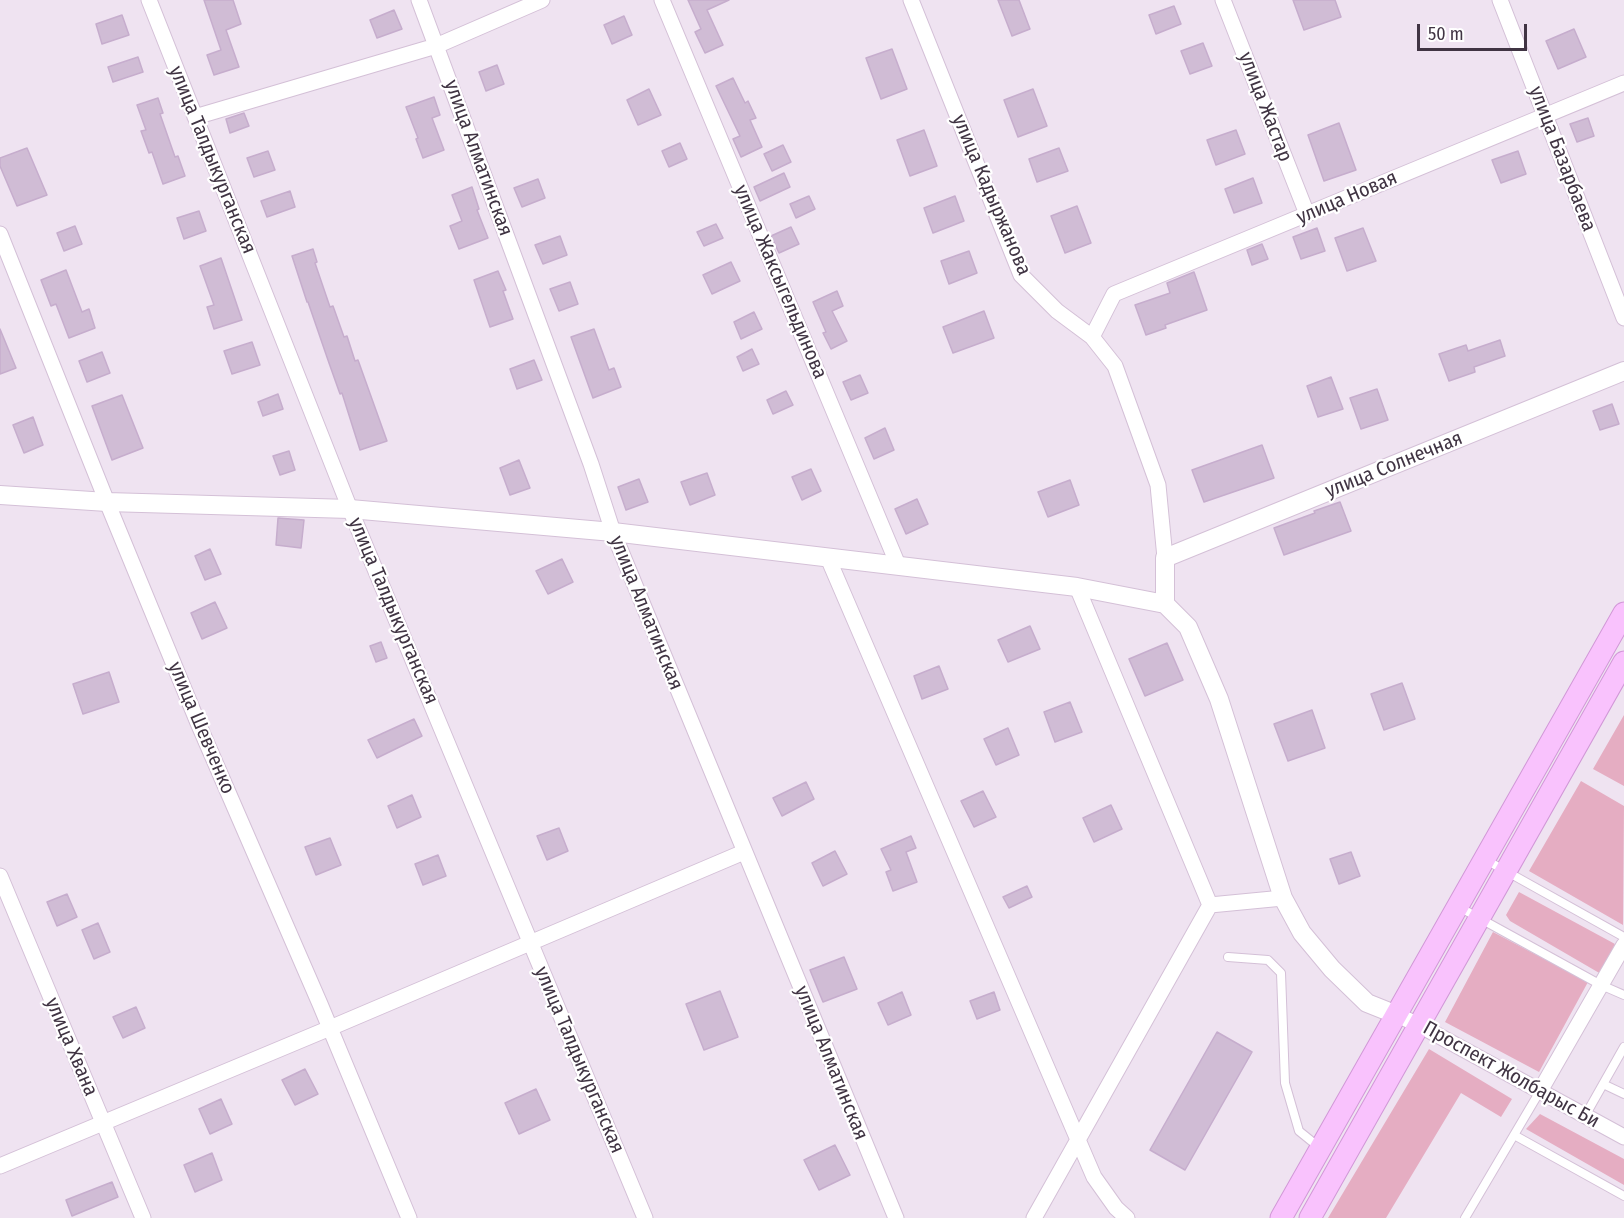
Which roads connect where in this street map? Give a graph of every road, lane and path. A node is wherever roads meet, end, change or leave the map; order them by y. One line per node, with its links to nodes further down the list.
1 (149, 0): 11 (street, улица Талдыкурганская)
2 (419, 0): 8 (street, улица Алматинская)
3 (542, 0): 8 (street)
4 (662, 0): 23 (street, улица Жаксыгельдинова)
5 (911, 0): 15 (street, улица Кадыржанова)
6 (1223, 0): 12 (street, улица Жастар)
7 (1500, 0): 10 (street, улица Базарбаева)
8 (436, 46): 11 (street); 20 (street, улица Алматинская)
9 (1624, 83): 10 (street, улица Новая)
10 (1545, 116): 12 (street, улица Новая); 14 (street, улица Базарбаева)
11 (195, 117): 19 (street, улица Талдыкурганская)
12 (1307, 214): 15 (street, улица Новая)
13 (0, 234): 18 (street, улица Шевченко)
14 (1624, 318)
15 (1092, 337): 22 (street, улица Кадыржанова)
16 (1624, 371): 22 (street, улица Солнечная)
17 (0, 495): 18 (street)
18 (106, 502): 19 (street); 44 (street, улица Шевченко)
19 (350, 509): 20 (street); 37 (street, улица Талдыкурганская)
20 (613, 532): 21 (street); 28 (street, улица Алматинская)
21 (828, 558): 23 (street); 53 (street)
22 (1165, 558): 25 (street, улица Кадыржанова)
23 (898, 565): 24 (street)
24 (1077, 587): 25 (street); 33 (street)
25 (1165, 604): 32 (street)
26 (1624, 613): 29 (main road)
27 (1624, 662): 30 (main road)
28 (744, 852): 37 (street); 60 (street, улица Алматинская)
29 (1484, 859): 30 (lane); 34 (main road)
30 (1506, 871): 35 (main road); 36 (lane)
31 (0, 876): 50 (street, улица Хвана)
32 (1283, 898): 33 (street); 42 (street)
33 (1210, 905): 53 (street)
34 (1458, 906): 35 (lane); 42 (main road)
35 (1480, 917): 40 (lane); 43 (main road)
36 (1624, 938)
37 (531, 943): 44 (street); 59 (street, улица Талдыкурганская)
38 (1624, 945): 40 (street)
39 (1228, 957): 54 (lane)
40 (1601, 985): 41 (lane); 47 (street)
41 (1624, 995)
42 (1397, 1015): 43 (street, Проспект Жолбарыс Би); 54 (main road)
43 (1419, 1025): 47 (street, Проспект Жолбарыс Би); 64 (main road)
44 (330, 1028): 50 (street); 58 (street, улица Шевченко)
45 (1624, 1047): 46 (lane)
46 (1604, 1084): 48 (lane); 49 (lane)
47 (1540, 1091): 49 (street, Проспект Жолбарыс Би); 51 (lane)
48 (1624, 1094)
49 (1585, 1116): 52 (street, Проспект Жолбарыс Би)
50 (103, 1123): 55 (street); 57 (street, улица Хвана)
51 (1514, 1135): 56 (lane); 65 (lane)
52 (1624, 1137)
53 (1078, 1140): 61 (street); 62 (street)
54 (1320, 1148): 63 (main road)
55 (0, 1166)
56 (1624, 1196)
57 (143, 1218)
58 (409, 1218)
59 (645, 1218)
60 (896, 1218)
61 (1034, 1218)
62 (1127, 1218)
63 (1281, 1218)
64 (1310, 1218)
65 (1465, 1218)

